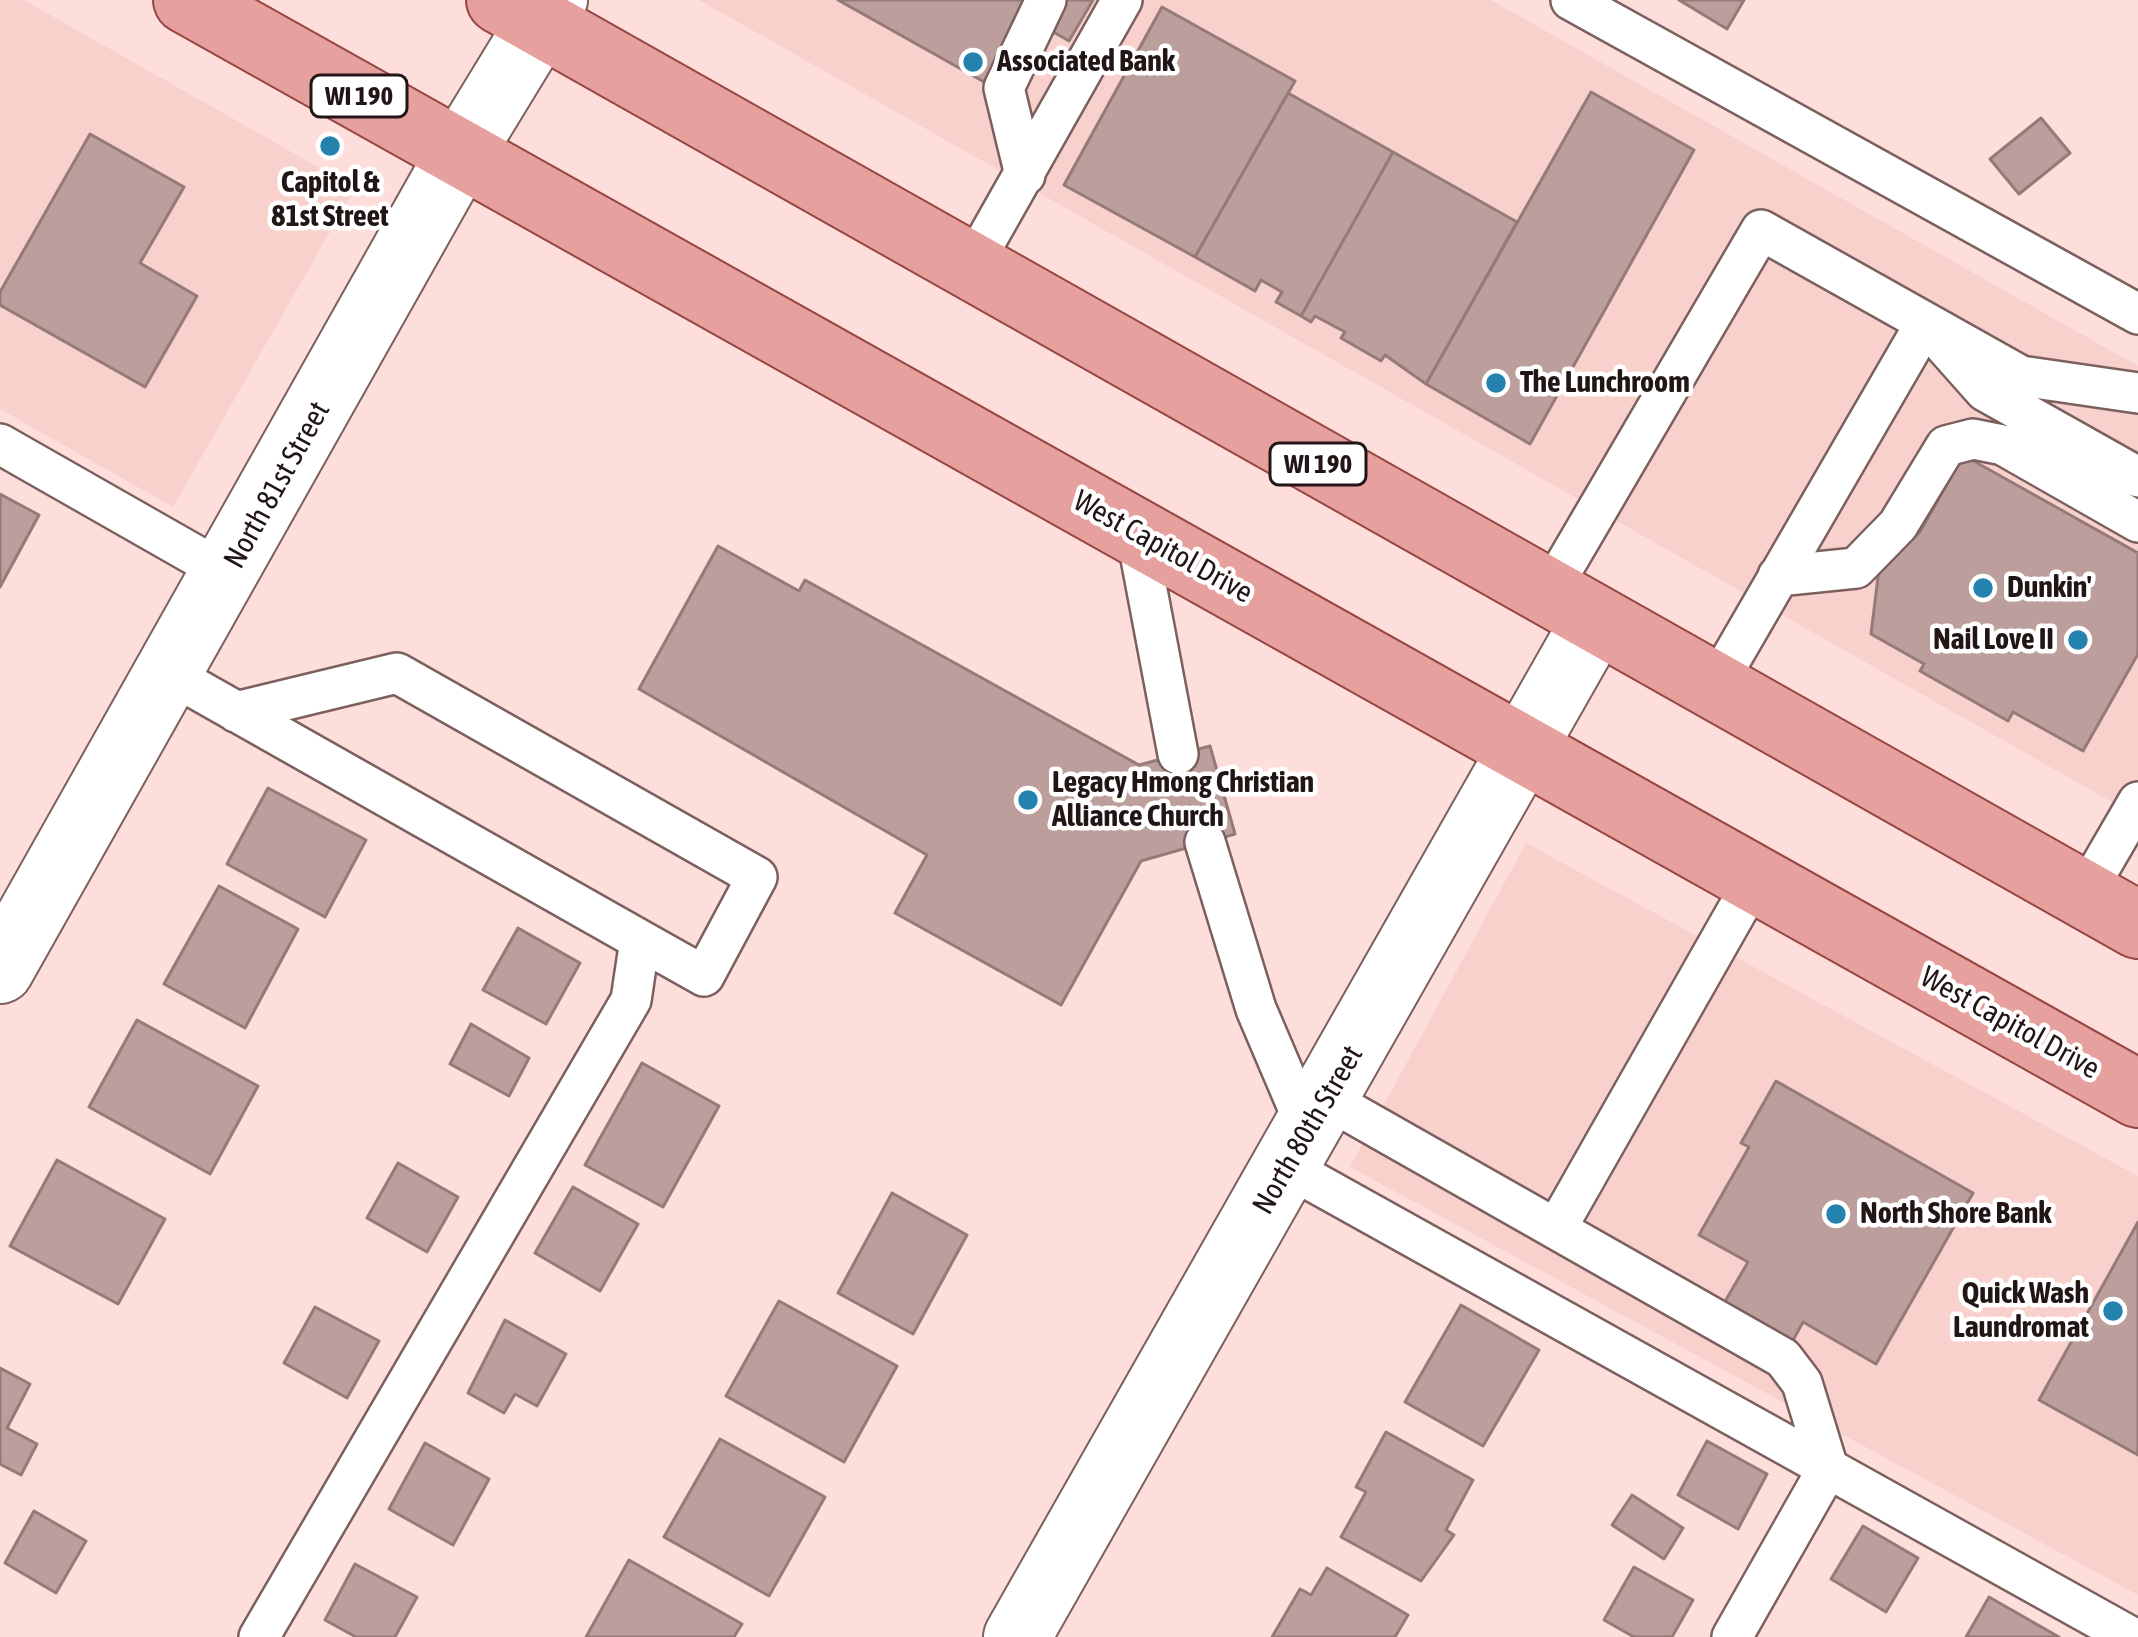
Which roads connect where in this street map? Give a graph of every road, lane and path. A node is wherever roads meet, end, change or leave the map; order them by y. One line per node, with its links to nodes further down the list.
1 (188, 0): 6 (main road, West Capitol Drive / WI 190)
2 (1046, 0): 7 (lane)
3 (1122, 0): 7 (lane)
4 (1571, 0): 9 (lane)
5 (531, 7): 6 (street, North 81st Street); 8 (main road, WI 190)
6 (460, 154): 15 (main road, West Capitol Drive / WI 190); 16 (street, North 81st Street)
7 (1024, 175): 8 (lane)
8 (971, 267): 18 (main road, WI 190)
9 (2138, 314)
10 (1925, 324): 11 (lane); 13 (lane); 17 (lane); 18 (lane)
11 (2138, 393)
12 (0, 444): 16 (lane)
13 (2138, 477)
14 (2138, 522): 17 (lane)
15 (1136, 532): 22 (main road, West Capitol Drive / WI 190); 23 (lane)
16 (228, 574): 19 (street, North 81st Street)
17 (1778, 576): 20 (lane)
18 (1571, 608): 20 (main road, WI 190); 22 (street, North 80th Street)
19 (170, 674): 21 (lane); 29 (street, North 81st Street)
20 (1714, 688): 27 (main road, WI 190)
21 (236, 712): 28 (lane); 28 (lane)
22 (1526, 751): 26 (main road, West Capitol Drive / WI 190); 31 (street, North 80th Street)
23 (1178, 754)
24 (2138, 802): 27 (lane)
25 (1205, 842): 31 (lane)
26 (1755, 879): 30 (main road, West Capitol Drive / WI 190); 32 (lane)
27 (2111, 910)
28 (640, 940): 34 (lane)
29 (0, 970)
30 (2138, 1094)
31 (1307, 1132): 32 (lane); 33 (lane); 35 (street, North 80th Street)
32 (1556, 1228): 33 (lane)
33 (1828, 1468): 36 (lane); 37 (lane)
34 (259, 1637)
35 (1017, 1637)
36 (1732, 1637)
37 (2132, 1637)

